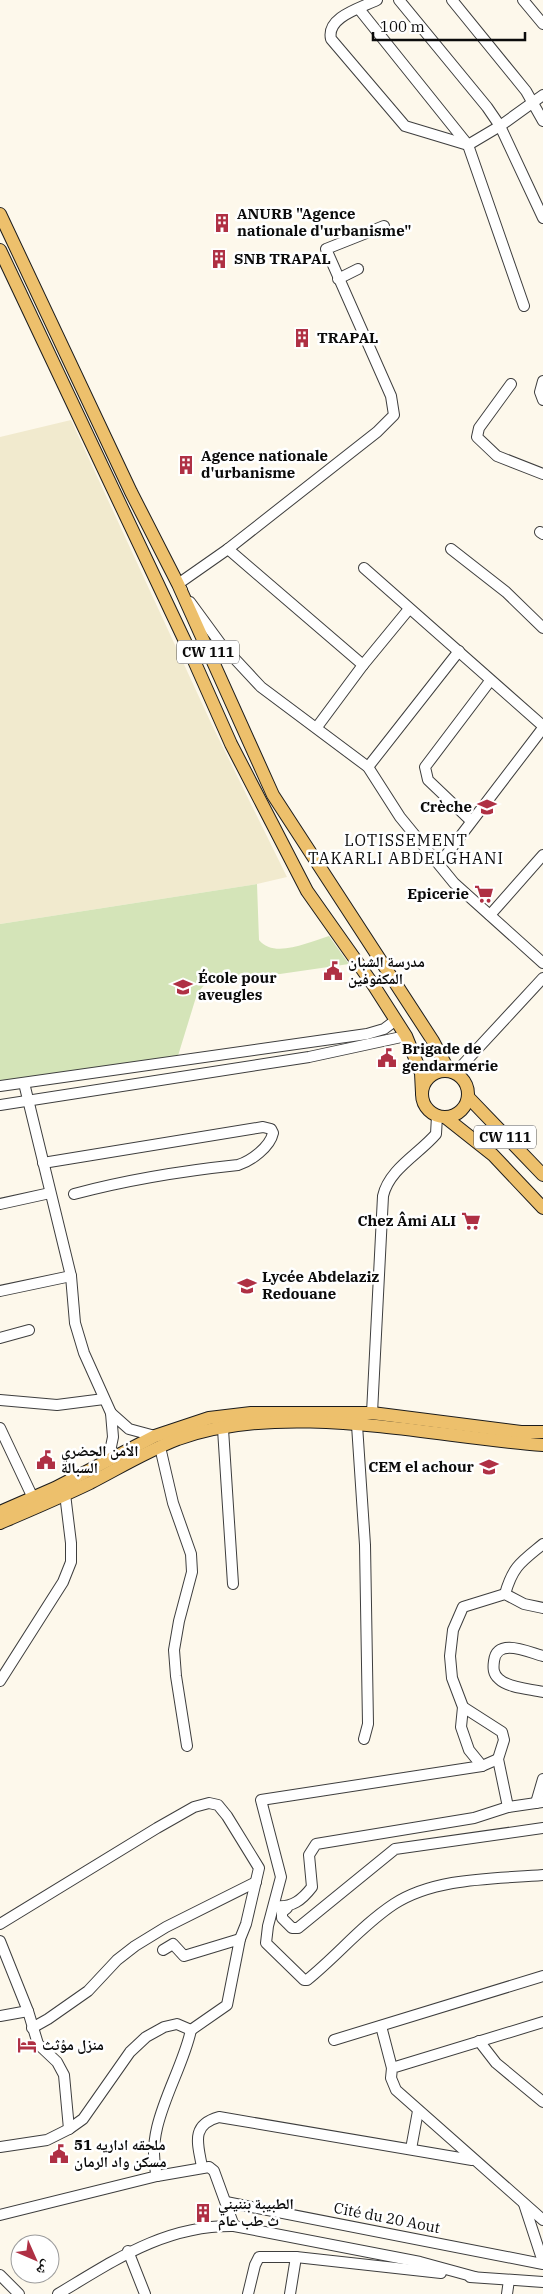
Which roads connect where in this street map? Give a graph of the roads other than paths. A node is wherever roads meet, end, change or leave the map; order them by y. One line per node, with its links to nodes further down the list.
1 (377, 0): 5 (street)
2 (399, 0): 10 (street)
3 (452, 0): 8 (street)
4 (524, 0): 6 (street)
5 (358, 10): 11 (street); 11 (street)
6 (543, 24)
7 (543, 95): 8 (street)
8 (534, 102): 9 (street); 10 (street)
9 (543, 120)
10 (500, 126): 11 (street); 13 (street)
11 (468, 145): 18 (street)
12 (0, 214): 26 (main road, CW 111)
13 (543, 218)
14 (384, 226): 17 (street)
15 (0, 250): 41 (main road)
16 (358, 269): 17 (street)
17 (338, 279): 24 (street)
18 (524, 306)
19 (543, 381): 21 (street)
20 (511, 384): 22 (street)
21 (543, 400)
22 (543, 474)
23 (451, 548): 28 (street)
24 (228, 549): 26 (street); 30 (street)
25 (364, 568): 27 (street)
26 (178, 584): 32 (street); 43 (main road, CW 111)
27 (409, 609): 29 (street); 30 (street)
28 (543, 628)
29 (459, 651): 31 (street); 34 (street)
30 (364, 665): 32 (street)
31 (490, 681): 33 (street); 35 (street)
32 (317, 727): 34 (street)
33 (543, 727): 35 (street)
34 (368, 767): 37 (street)
35 (471, 821): 37 (street)
36 (543, 855): 38 (street)
37 (440, 864): 38 (street)
38 (490, 915): 39 (street)
39 (543, 963)
40 (543, 978): 43 (street)
41 (396, 1020): 42 (main road); 44 (street)
42 (406, 1036): 46 (main road); 48 (street)
43 (452, 1072): 46 (main road); 47 (main road)
44 (24, 1083): 45 (street); 48 (street)
45 (0, 1086)
46 (422, 1093): 50 (main road)
47 (468, 1098): 50 (main road); 52 (main road, CW 111)
48 (28, 1101): 49 (street); 51 (street)
49 (0, 1105)
50 (441, 1116): 56 (main road); 64 (street)
51 (43, 1163): 53 (street); 54 (street)
52 (543, 1175)
53 (50, 1193): 55 (street); 57 (street)
54 (74, 1194)
55 (0, 1204)
56 (543, 1208)
57 (70, 1276): 58 (street); 61 (street)
58 (0, 1291)
59 (29, 1330): 60 (street)
60 (0, 1338)
61 (104, 1399): 62 (street); 63 (street)
62 (0, 1400)
63 (111, 1413): 69 (street); 71 (street)
64 (372, 1413): 68 (main road); 69 (main road)
65 (357, 1425): 67 (main road); 70 (main road); 84 (street)
66 (0, 1428): 73 (street)
67 (223, 1429): 69 (main road); 77 (street)
68 (543, 1432)
69 (158, 1441): 71 (main road); 72 (main road); 85 (street)
70 (543, 1446)
71 (108, 1461): 73 (main road)
72 (65, 1494): 75 (main road); 81 (street)
73 (33, 1498): 74 (main road)
74 (0, 1512)
75 (0, 1523)
76 (543, 1544): 78 (street)
77 (233, 1584)
78 (505, 1594): 79 (street); 83 (street)
79 (543, 1608)
80 (543, 1656): 82 (street)
81 (0, 1681)
82 (543, 1692)
83 (463, 1708): 86 (street); 87 (street)
84 (364, 1739)
85 (187, 1746)
86 (498, 1759): 87 (street); 90 (street)
87 (482, 1766): 94 (street)
88 (543, 1779): 89 (street)
89 (539, 1802): 90 (street)
90 (508, 1807): 95 (street)
91 (543, 1828): 95 (street)
92 (543, 1875): 94 (street)
93 (256, 1882): 96 (street); 97 (street); 105 (street)
94 (275, 1906): 95 (street)
95 (287, 1908)
96 (0, 1924)
97 (240, 1939): 99 (street); 106 (street)
98 (0, 1941): 101 (street)
99 (163, 1950)
100 (543, 1976): 104 (street)
101 (28, 2011): 102 (street); 105 (street)
102 (0, 2016)
103 (543, 2022): 108 (street)
104 (381, 2026): 107 (street); 109 (street)
105 (32, 2028): 112 (street)
106 (191, 2030): 112 (street); 117 (street)
107 (334, 2040)
108 (479, 2042): 109 (street); 110 (street)
109 (392, 2068): 111 (street)
110 (543, 2102)
111 (418, 2111): 114 (street); 115 (street)
112 (69, 2129): 113 (street)
113 (0, 2147)
114 (411, 2149): 115 (street); 116 (street)
115 (474, 2160): 119 (street)
116 (202, 2167): 117 (street); 118 (street)
117 (157, 2176): 120 (street)
118 (226, 2202): 122 (street); 125 (street, Cité du 20 Aout)
119 (523, 2203): 121 (street); 125 (street, Cité du 20 Aout)
120 (0, 2215)
121 (543, 2220)
122 (234, 2226): 123 (street); 127 (street)
123 (128, 2251): 131 (street); 132 (street)
124 (296, 2257): 127 (street); 133 (street); 134 (street)
125 (543, 2263)
126 (0, 2275): 130 (street)
127 (475, 2277): 128 (street)
128 (509, 2280): 129 (street); 135 (street)
129 (543, 2282)
130 (19, 2294)
131 (58, 2294)
132 (145, 2294)
133 (248, 2294)
134 (290, 2294)
135 (507, 2294)

